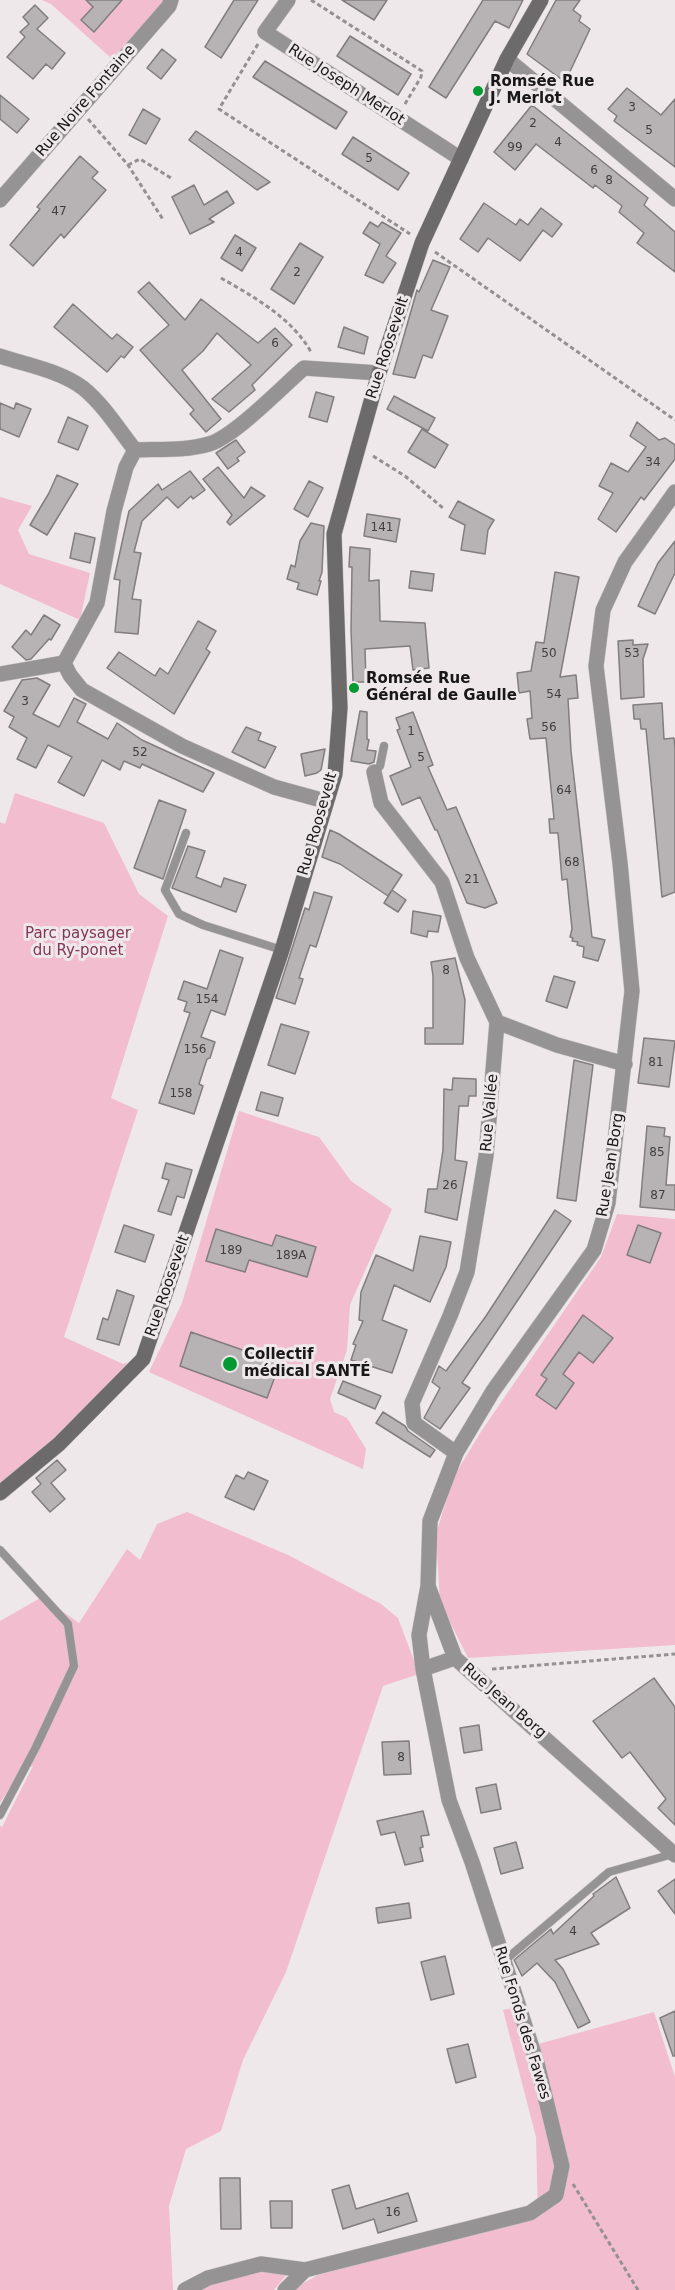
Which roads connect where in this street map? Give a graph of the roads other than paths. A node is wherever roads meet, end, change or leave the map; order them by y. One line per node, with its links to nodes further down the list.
1 (171, 0): 6 (street, Rue Noire Fontaine)
2 (288, 0): 5 (street, Rue Joseph Merlot)
3 (541, 0): 4 (main road, Rue Roosevelt)
4 (507, 59): 5 (main road, Rue Roosevelt); 7 (street)
5 (460, 159): 9 (main road, Rue Roosevelt)
6 (0, 200)
7 (675, 200)
8 (0, 356): 10 (street)
9 (379, 373): 10 (street); 16 (main road, Rue Roosevelt)
10 (135, 450): 12 (street)
11 (675, 492): 20 (street, Rue Jean Borg)
12 (64, 663): 13 (street); 16 (street)
13 (0, 674)
14 (384, 746): 15 (lane)
15 (374, 772): 19 (street, Rue Vallée)
16 (325, 801): 18 (main road, Rue Roosevelt)
17 (186, 833): 18 (lane)
18 (282, 950): 22 (main road, Rue Roosevelt)
19 (497, 1022): 20 (street); 21 (street, Rue Vallée)
20 (625, 1064): 21 (street, Rue Jean Borg)
21 (456, 1453): 24 (street, Rue Jean Borg)
22 (0, 1493)
23 (0, 1550): 27 (lane)
24 (428, 1586): 25 (street, Rue Jean Borg); 26 (street, Rue Fonds des Fawes)
25 (455, 1658): 26 (street); 28 (street, Rue Jean Borg)
26 (423, 1669): 29 (street, Rue Fonds des Fawes)
27 (0, 1815)
28 (675, 1854): 29 (lane)
29 (503, 1962): 30 (street, Rue Fonds des Fawes)
30 (305, 2270): 31 (street); 32 (street)
31 (185, 2290)
32 (285, 2290)

